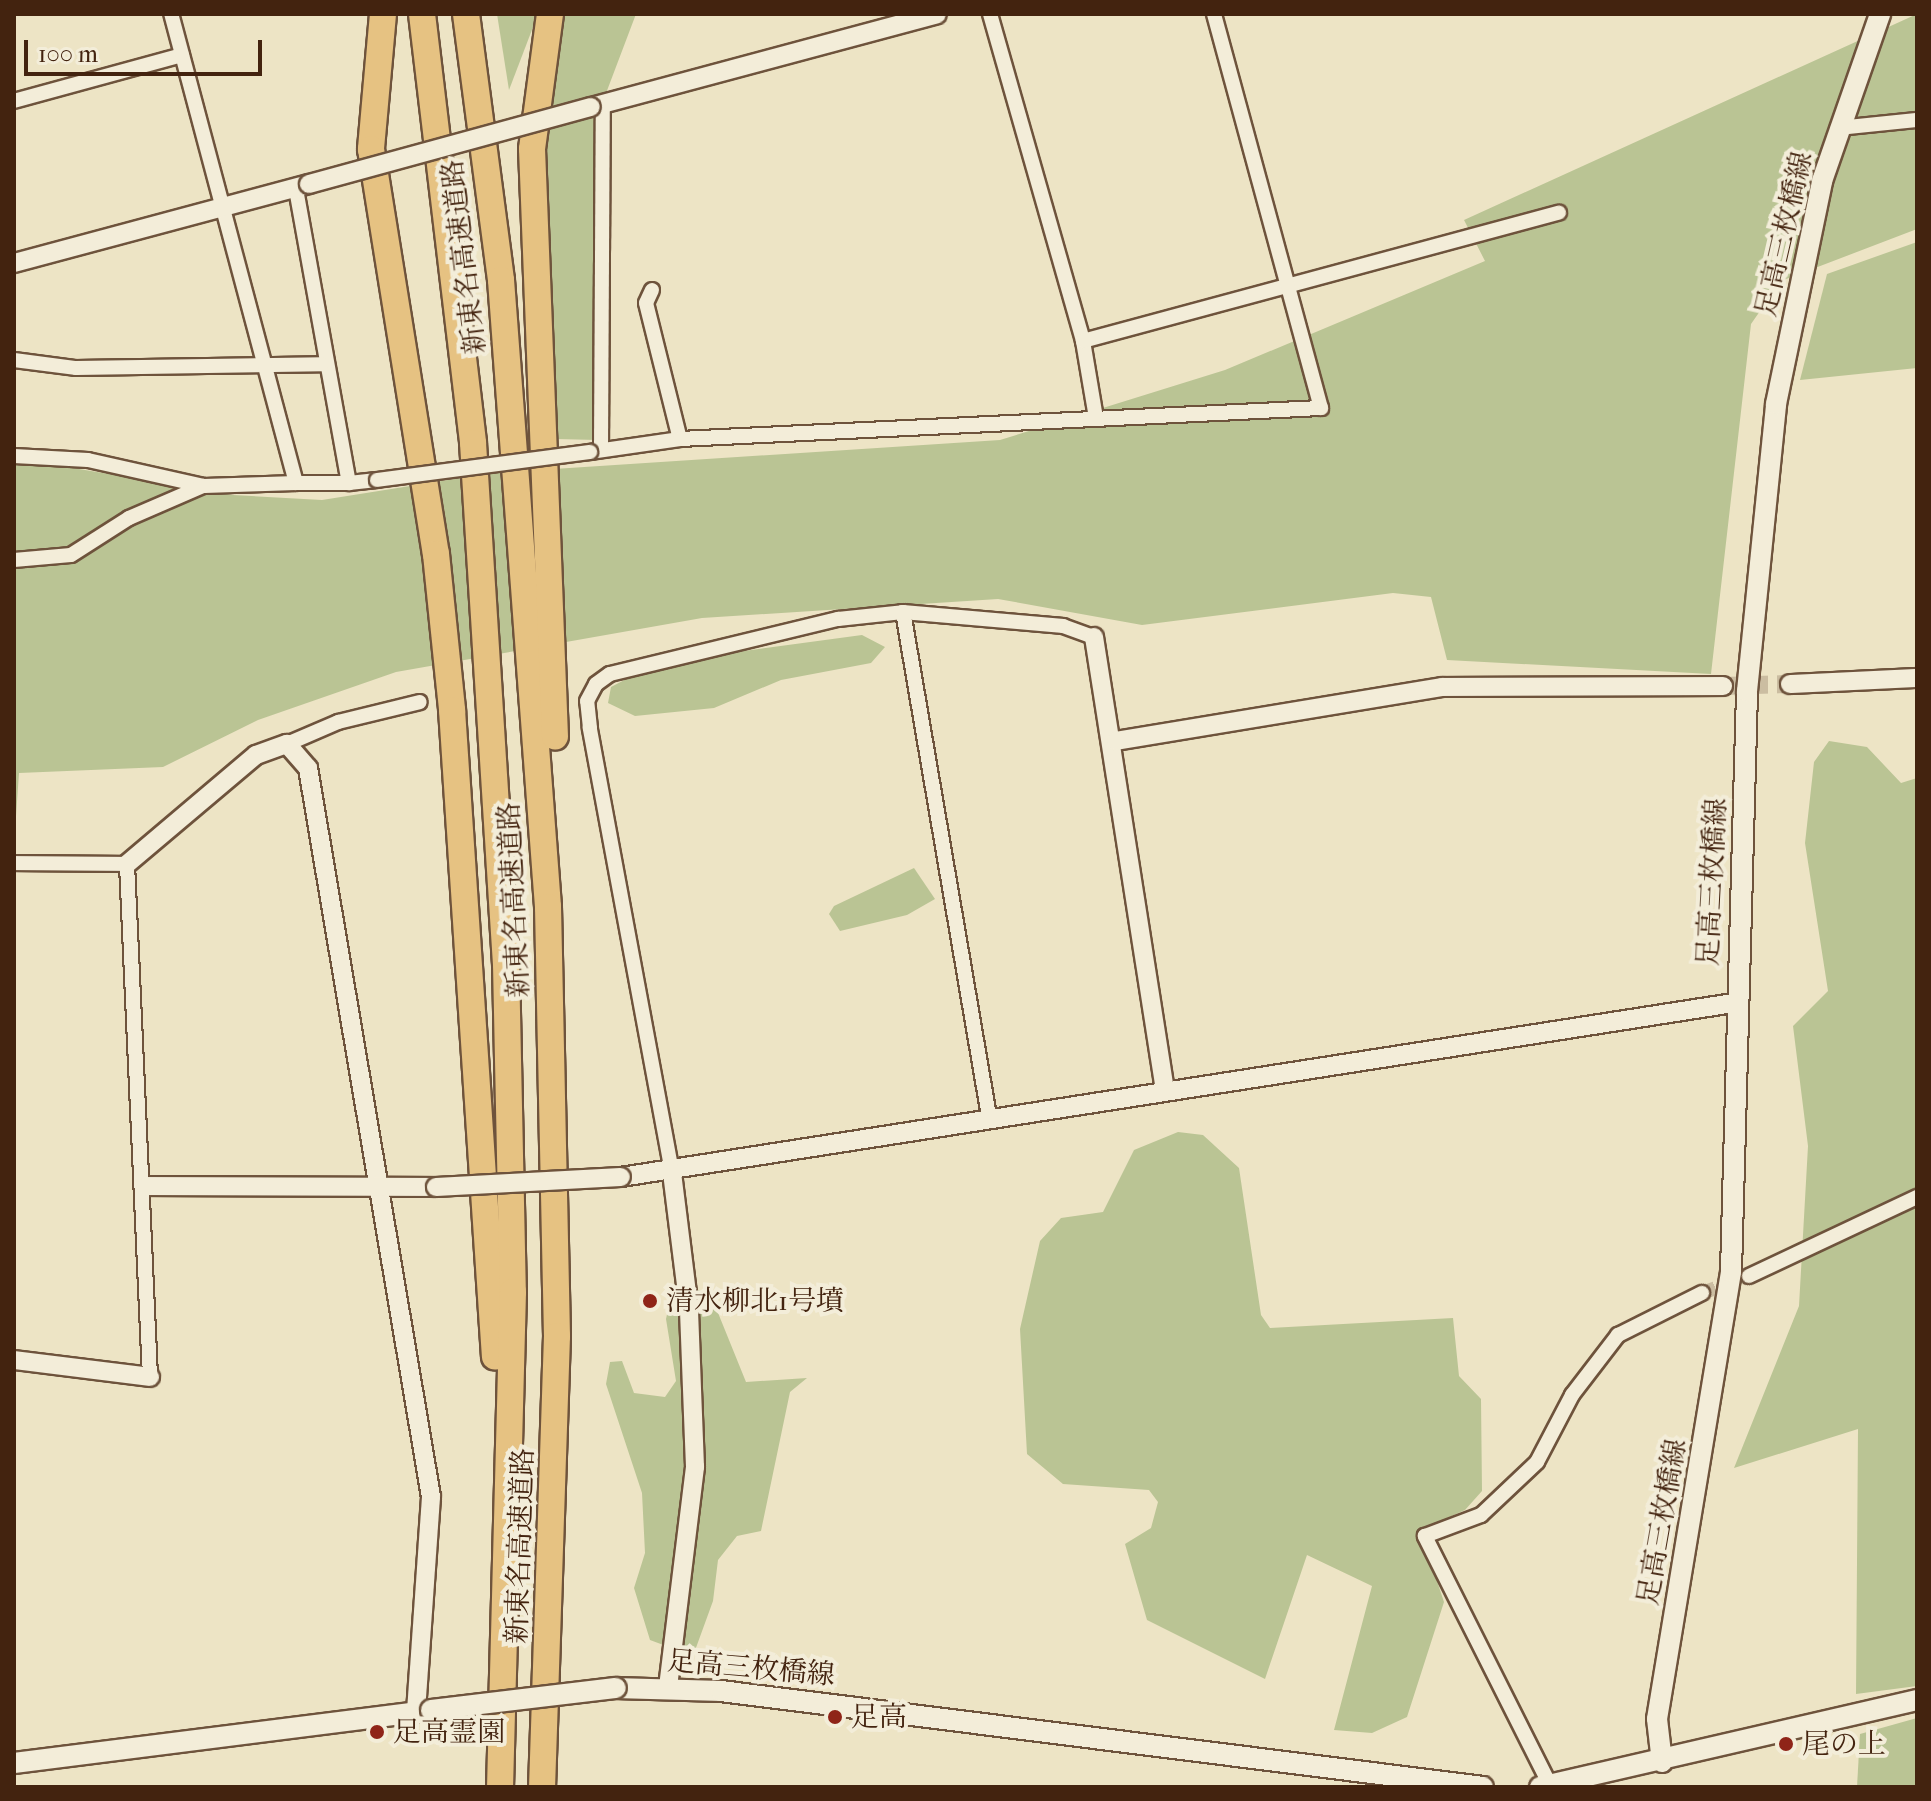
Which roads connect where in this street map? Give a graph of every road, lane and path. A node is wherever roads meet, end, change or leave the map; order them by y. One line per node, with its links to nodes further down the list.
1 (171, 14): 10 (street)
2 (383, 14): 58 (highway)
3 (422, 14): 58 (highway, 新東名高速道路)
4 (466, 14): 46 (highway, 新東名高速道路)
5 (550, 14): 46 (highway)
6 (937, 14): 12 (street)
7 (990, 14): 21 (street)
8 (1214, 14): 19 (street)
9 (1880, 14): 14 (main road, 足高三枚橋線)
10 (182, 55): 11 (street); 16 (street)
11 (14, 101)
12 (597, 105): 15 (street, bridge); 27 (street)
13 (1917, 120): 14 (street)
14 (1838, 128): 43 (main road, 足高三枚橋線)
15 (302, 187): 16 (street); 23 (street)
16 (225, 206): 18 (street); 24 (street)
17 (1559, 213): 19 (street)
18 (14, 263)
19 (1286, 286): 21 (street); 25 (street)
20 (652, 290): 26 (street)
21 (1083, 341): 25 (street)
22 (14, 360): 24 (street)
23 (322, 364): 24 (street); 30 (street)
24 (268, 371): 29 (street)
25 (1096, 418): 26 (street)
26 (680, 439): 27 (street)
27 (596, 451): 30 (street, bridge)
28 (14, 456): 31 (street)
29 (296, 483): 30 (street); 31 (street)
30 (349, 483)
31 (204, 486): 32 (street)
32 (14, 560)
33 (903, 612): 34 (street); 45 (street); 47 (street)
34 (1094, 637): 39 (street)
35 (1917, 678): 36 (street)
36 (1790, 684)
37 (1723, 686): 39 (street)
38 (420, 702): 40 (street)
39 (1116, 741): 44 (street)
40 (287, 744): 42 (street); 49 (street)
41 (14, 863): 42 (street)
42 (127, 864): 48 (street)
43 (1734, 1003): 44 (street); 59 (main road, 足高三枚橋線)
44 (1165, 1090): 45 (street)
45 (989, 1116): 47 (street)
46 (555, 1159): 63 (highway, 新東名高速道路)
47 (672, 1172): 49 (street, bridge); 55 (street)
48 (147, 1186): 49 (street); 54 (street)
49 (379, 1188): 57 (street)
50 (1917, 1197): 51 (street)
51 (1749, 1276)
52 (1702, 1293): 61 (street)
53 (14, 1360): 54 (street)
54 (150, 1377)
55 (668, 1687): 57 (main road, 足高三枚橋線, bridge); 64 (main road, 足高三枚橋線)
56 (1917, 1700): 59 (main road)
57 (424, 1711): 60 (main road, 足高三枚橋線)
58 (502, 1760): 62 (highway, 新東名高速道路)
59 (1662, 1762): 61 (main road)
60 (14, 1763)
61 (1545, 1786)
62 (500, 1787)
63 (542, 1787)
64 (1483, 1787)

